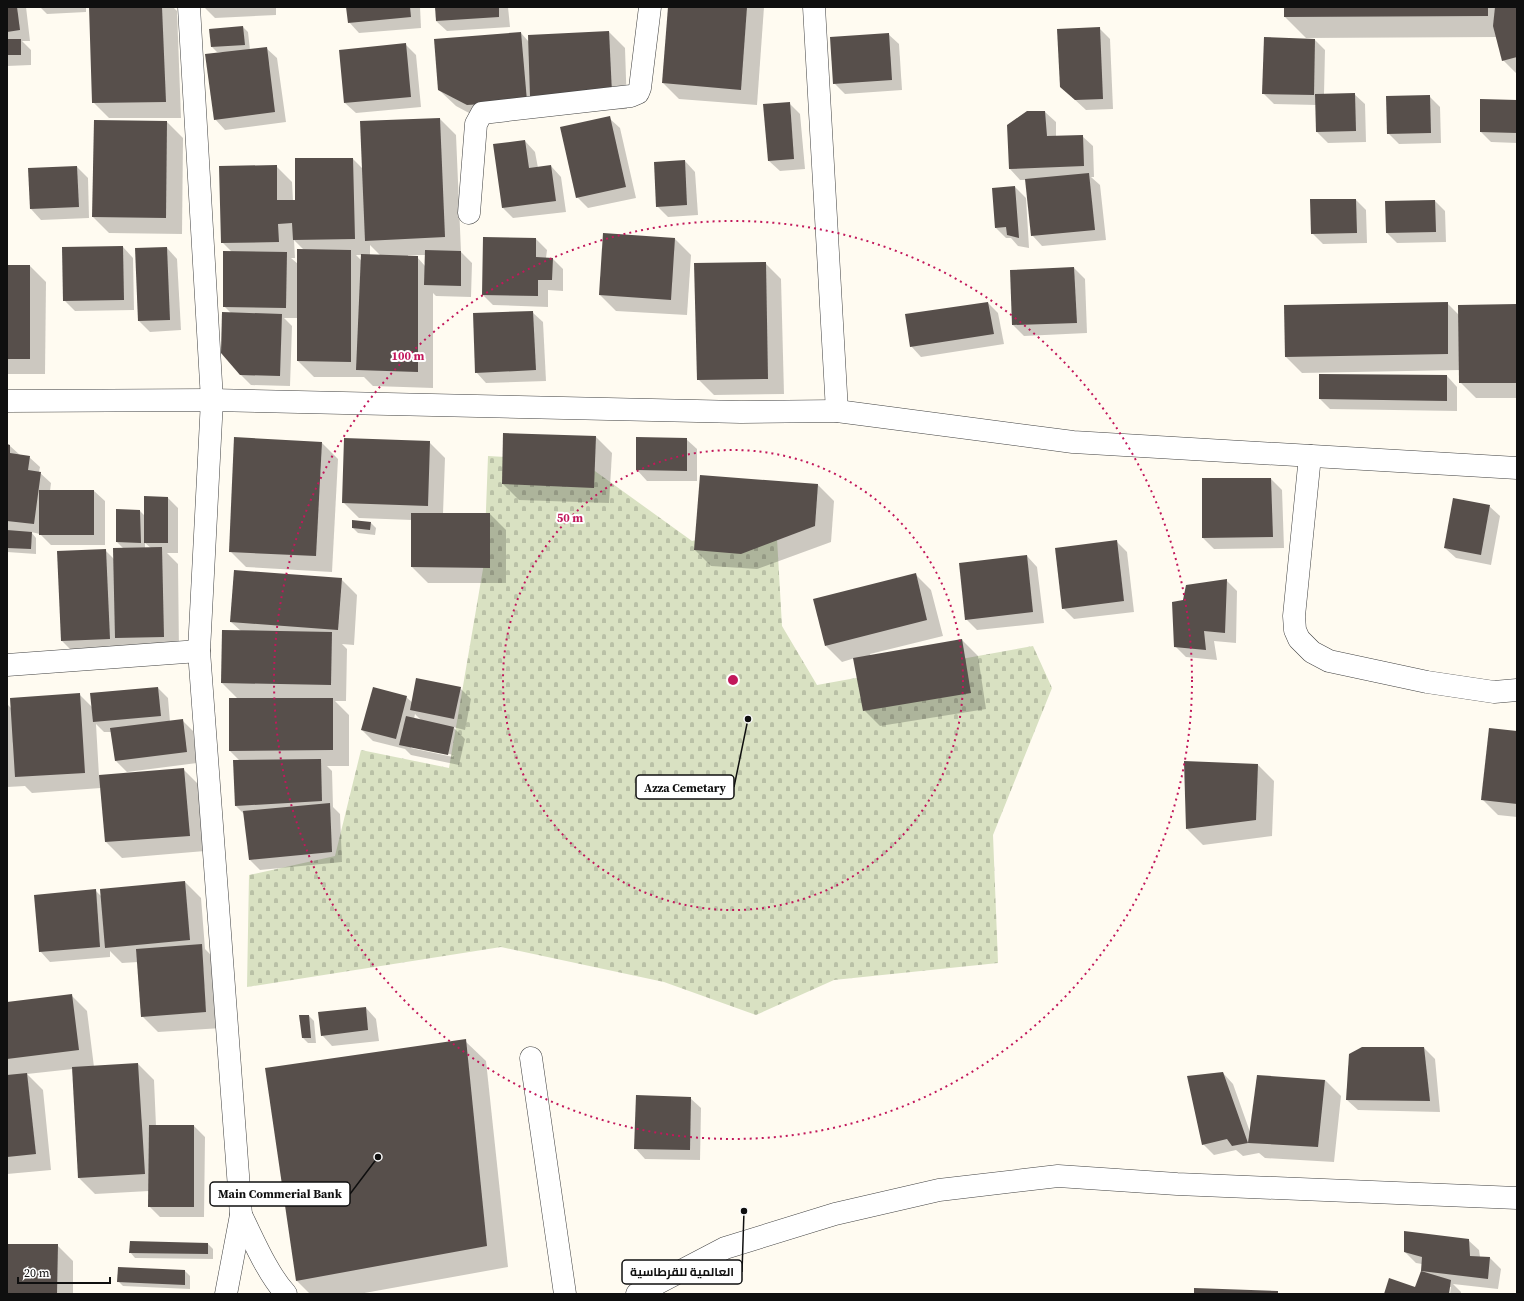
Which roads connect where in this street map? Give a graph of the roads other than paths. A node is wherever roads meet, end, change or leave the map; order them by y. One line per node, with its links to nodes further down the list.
1 (189, 7): 5 (street)
2 (650, 7): 4 (street)
3 (814, 7): 7 (street)
4 (469, 213)
5 (212, 400): 6 (street); 7 (street); 10 (street)
6 (7, 401)
7 (837, 411): 8 (street)
8 (1310, 456): 9 (street); 12 (street)
9 (1517, 468)
10 (199, 651): 11 (street); 15 (street)
11 (7, 665)
12 (1517, 690)
13 (531, 1058): 18 (street)
14 (1517, 1198): 19 (street)
15 (241, 1215): 16 (street); 17 (street)
16 (226, 1294)
17 (286, 1294)
18 (565, 1294)
19 (637, 1294)

